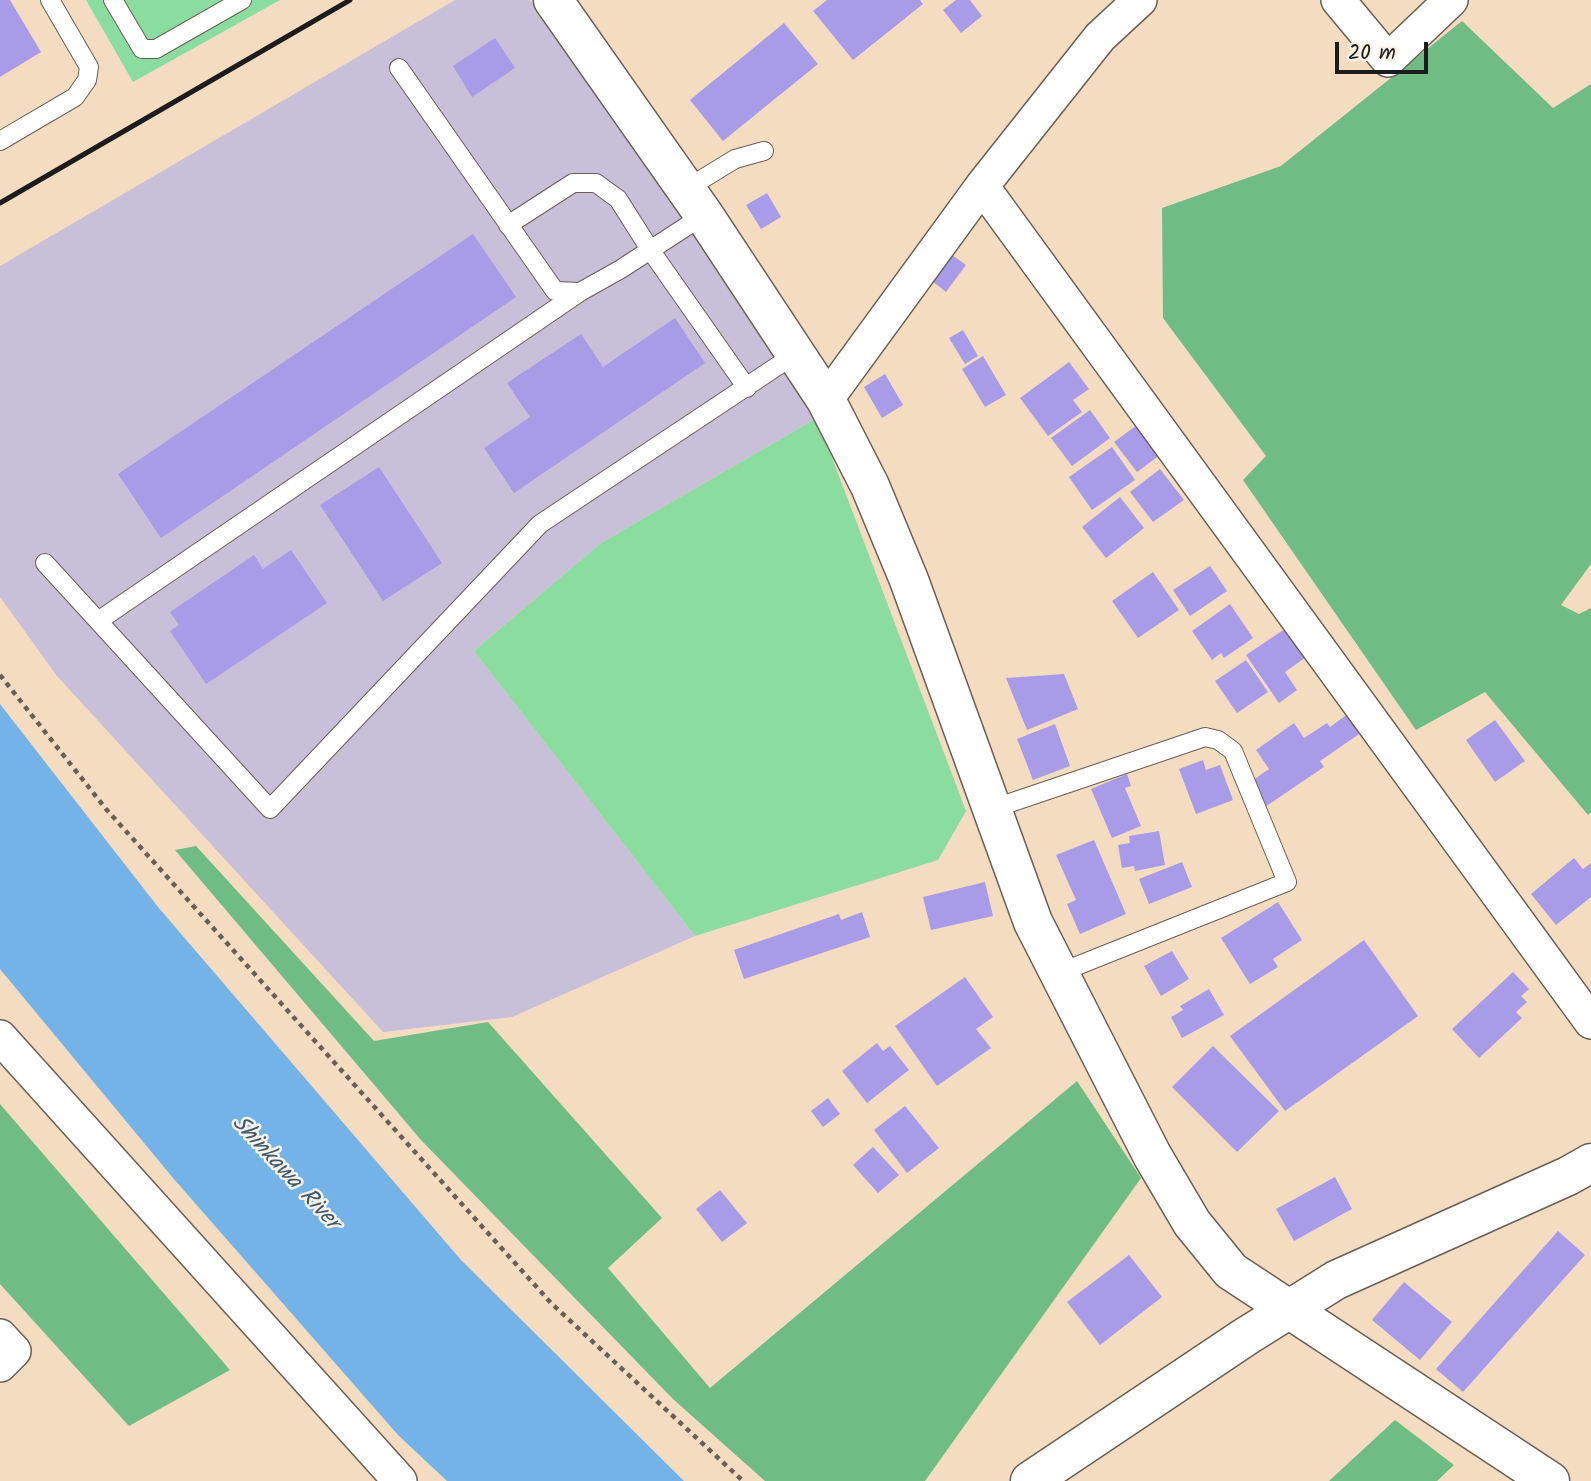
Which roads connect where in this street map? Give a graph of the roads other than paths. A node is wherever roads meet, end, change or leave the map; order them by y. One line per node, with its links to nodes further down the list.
1 (50, 0): 9 (lane)
2 (113, 0): 3 (lane)
3 (242, 0)
4 (553, 0): 12 (street)
5 (1140, 0): 11 (street)
6 (1338, 0): 7 (street)
7 (1451, 0)
8 (399, 68): 13 (lane)
9 (0, 141)
10 (764, 151): 12 (lane)
11 (982, 186): 18 (street); 23 (street)
12 (695, 202): 14 (lane); 16 (street)
13 (508, 225): 14 (lane); 15 (lane)
14 (651, 251): 15 (lane); 17 (lane)
15 (579, 292): 20 (lane)
16 (797, 353): 17 (lane); 18 (street)
17 (747, 388): 20 (lane)
18 (825, 400): 21 (street)
19 (45, 563): 20 (lane)
20 (98, 621)
21 (992, 809): 22 (street); 22 (lane)
22 (1059, 973): 26 (street)
23 (1591, 1022)
24 (0, 1037): 29 (street)
25 (1591, 1163): 26 (street)
26 (1289, 1310): 30 (street); 31 (street)
27 (0, 1336): 28 (street)
28 (0, 1365)
29 (400, 1481)
30 (1030, 1481)
31 (1550, 1481)

